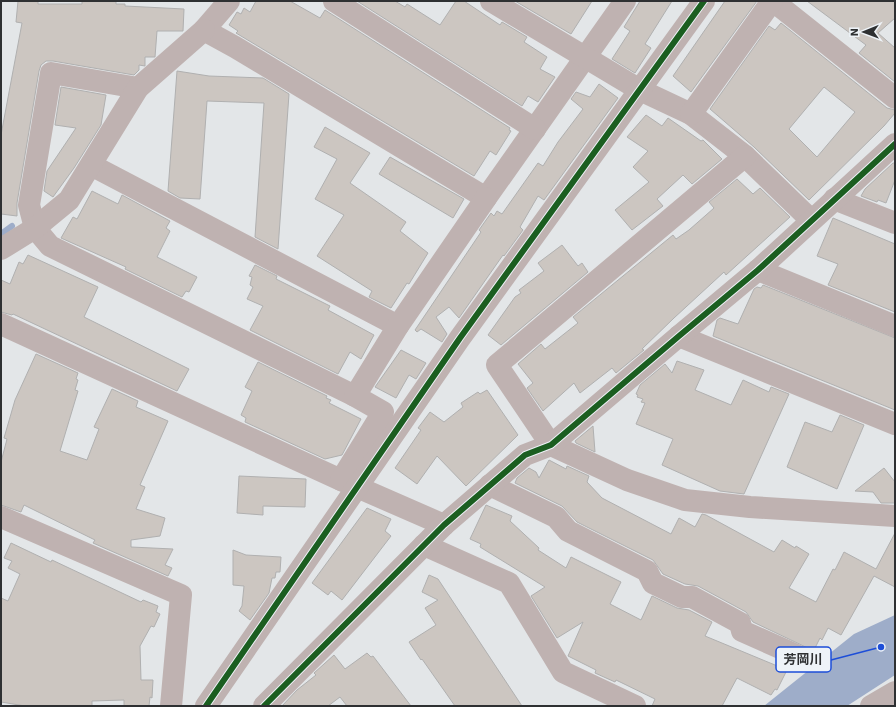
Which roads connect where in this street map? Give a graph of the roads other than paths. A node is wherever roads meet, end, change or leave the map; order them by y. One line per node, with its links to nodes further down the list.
1 (229, 1): 7 (street)
2 (334, 1): 13 (street)
3 (491, 1): 8 (street)
4 (625, 1): 8 (street)
5 (704, 1): 10 (street)
6 (773, 1): 11 (street); 12 (street)
7 (204, 30): 9 (street); 17 (street)
8 (585, 58): 10 (street); 13 (street)
9 (138, 88): 16 (street); 21 (street)
10 (640, 90): 12 (street); 31 (street)
11 (895, 98)
12 (691, 114): 15 (street)
13 (535, 129): 17 (street)
14 (895, 144): 18 (street)
15 (745, 156): 19 (street); 30 (street)
16 (91, 164): 21 (street); 25 (street)
17 (486, 198): 25 (street)
18 (834, 199): 19 (street); 20 (street)
19 (811, 220): 23 (street)
20 (895, 223)
21 (35, 228): 22 (street); 28 (street)
22 (1, 249)
23 (758, 270): 26 (street); 27 (street)
24 (1, 324): 31 (street)
25 (398, 326): 28 (street)
26 (895, 326)
27 (679, 336): 29 (street); 30 (street)
28 (355, 396): 31 (street)
29 (895, 424)
30 (551, 445): 32 (street); 33 (street)
31 (349, 483): 35 (street); 39 (street)
32 (490, 485): 35 (street); 37 (street)
33 (895, 516)
34 (1, 517): 38 (street)
35 (444, 524): 36 (street)
36 (424, 544): 40 (street); 41 (street)
37 (803, 658)
38 (171, 706)
39 (206, 706)
40 (264, 706)
41 (635, 706)

